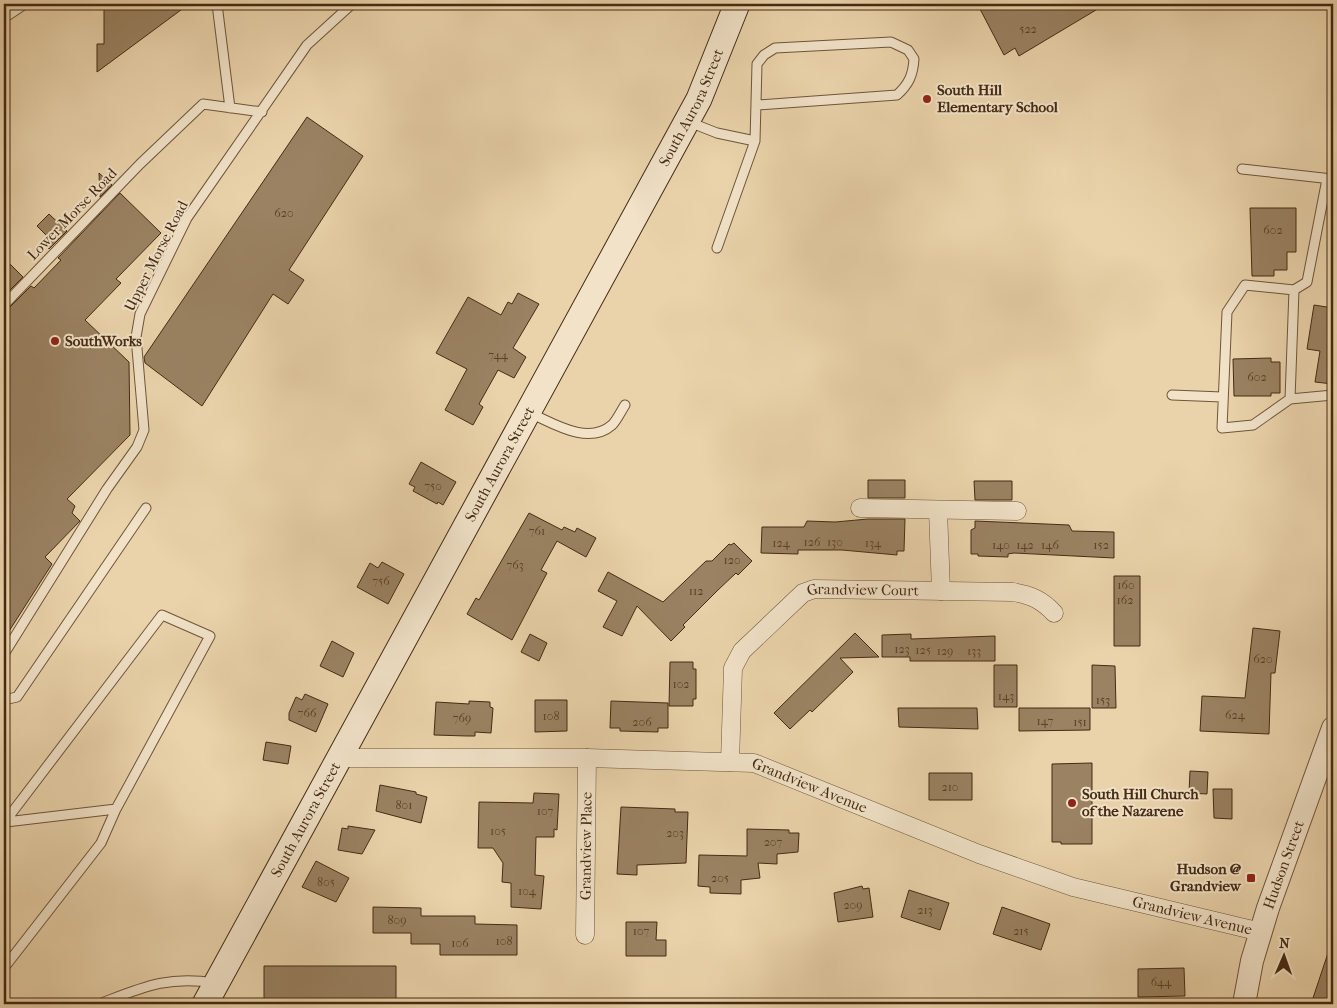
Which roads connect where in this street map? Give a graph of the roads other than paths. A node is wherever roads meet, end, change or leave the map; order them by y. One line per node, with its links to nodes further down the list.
1 (25, 4): 5 (lane)
2 (217, 4): 7 (lane)
3 (352, 4): 8 (lane, Upper Morse Road)
4 (738, 4): 9 (main road, South Aurora Street)
5 (4, 18)
6 (758, 105): 6 (lane); 10 (lane)
7 (230, 108): 8 (lane); 15 (lane, Lower Morse Road)
8 (262, 112): 28 (lane, Upper Morse Road)
9 (687, 121): 10 (lane); 21 (main road, South Aurora Street)
10 (755, 141): 13 (lane)
11 (1242, 169): 12 (lane)
12 (1330, 179): 14 (lane)
13 (717, 248)
14 (1294, 290): 18 (lane); 19 (lane)
15 (4, 305)
16 (1172, 395): 18 (lane)
17 (1333, 395): 19 (lane)
18 (1222, 398): 19 (lane)
19 (1290, 398)
20 (625, 405): 21 (lane)
21 (528, 412): 31 (main road, South Aurora Street)
22 (146, 508): 29 (lane)
23 (860, 508): 24 (street)
24 (938, 510): 25 (street); 26 (street)
25 (1017, 512)
26 (941, 591): 27 (street, Grandview Court); 33 (street, Grandview Court)
27 (1054, 614)
28 (4, 654)
29 (4, 700)
30 (1332, 738): 36 (street, Hudson Street)
31 (338, 758): 32 (street, Grandview Avenue); 39 (main road, South Aurora Street)
32 (587, 758): 33 (street, Grandview Avenue); 37 (street, Grandview Place)
33 (730, 762): 36 (street, Grandview Avenue)
34 (116, 808): 35 (lane); 35 (lane); 38 (lane)
35 (5, 822)
36 (1261, 932): 41 (street, Hudson Street)
37 (585, 935)
38 (4, 968)
39 (211, 994): 40 (lane)
40 (99, 1004)
41 (1244, 1004)

